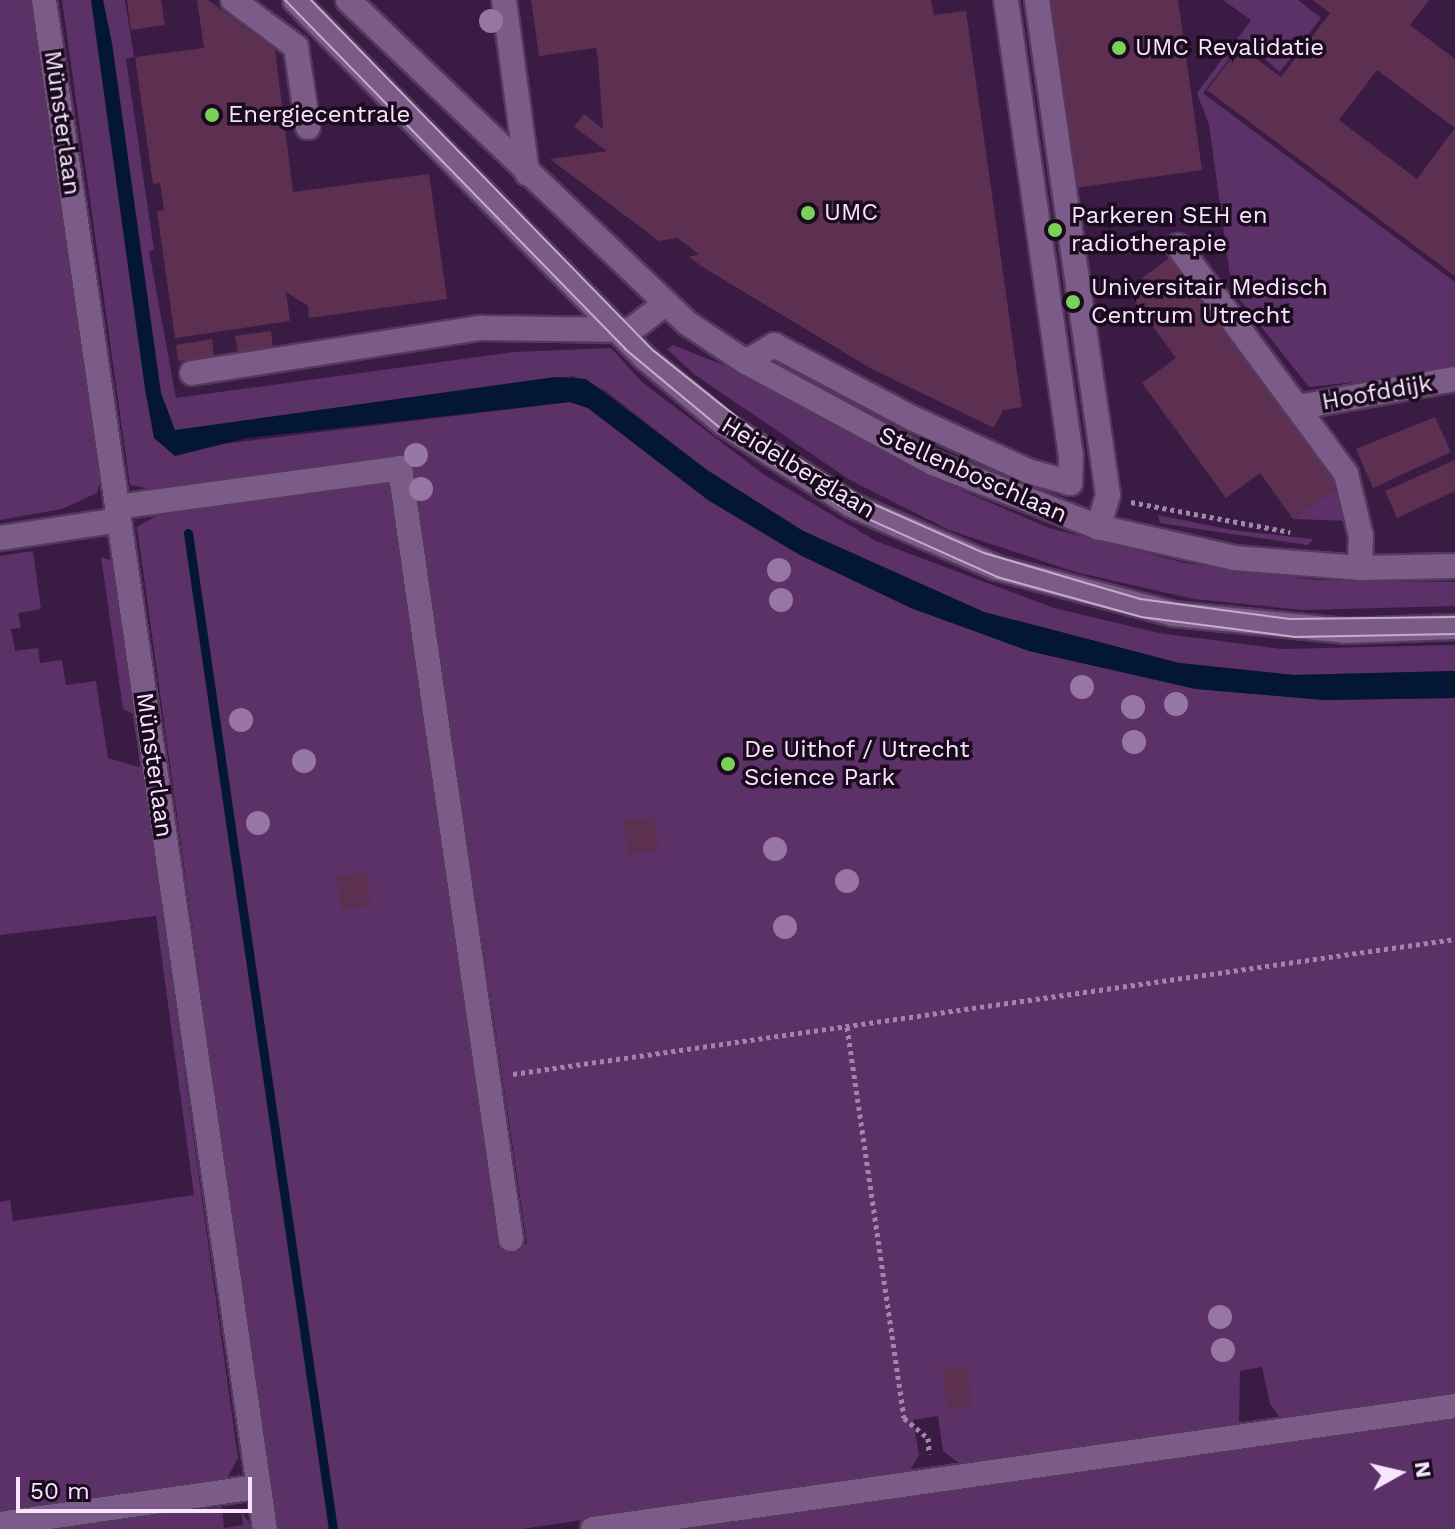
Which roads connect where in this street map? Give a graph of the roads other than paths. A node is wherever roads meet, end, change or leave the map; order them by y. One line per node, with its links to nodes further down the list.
1 (44, 0): 17 (street, Münsterlaan)
2 (233, 0): 7 (street)
3 (295, 0): 11 (street, Heidelberglaan)
4 (348, 0): 8 (street, Stellenboschlaan)
5 (504, 0): 8 (street)
6 (1021, 0): 16 (street); 18 (street); 18 (street)
7 (308, 127)
8 (527, 173): 10 (street, Stellenboschlaan)
9 (1178, 246): 15 (street)
10 (666, 303): 11 (street); 12 (street, Stellenboschlaan)
11 (617, 331): 13 (street); 22 (street, Heidelberglaan)
12 (746, 362): 16 (street, Stellenboschlaan); 18 (street, Stellenboschlaan)
13 (192, 373)
14 (1455, 379): 15 (street, Hoofddijk)
15 (1299, 407): 21 (street)
16 (1070, 483): 18 (street)
17 (118, 514): 19 (street); 23 (street); 25 (street, Münsterlaan)
18 (1098, 527): 21 (street, Stellenboschlaan)
19 (0, 538)
20 (1455, 566): 21 (street, Stellenboschlaan)
21 (1360, 568)
22 (1455, 627)
23 (511, 1239)
24 (1455, 1406): 28 (street)
25 (258, 1487): 26 (street); 27 (street, Münsterlaan)
26 (0, 1524)
27 (265, 1529)
28 (593, 1529)

